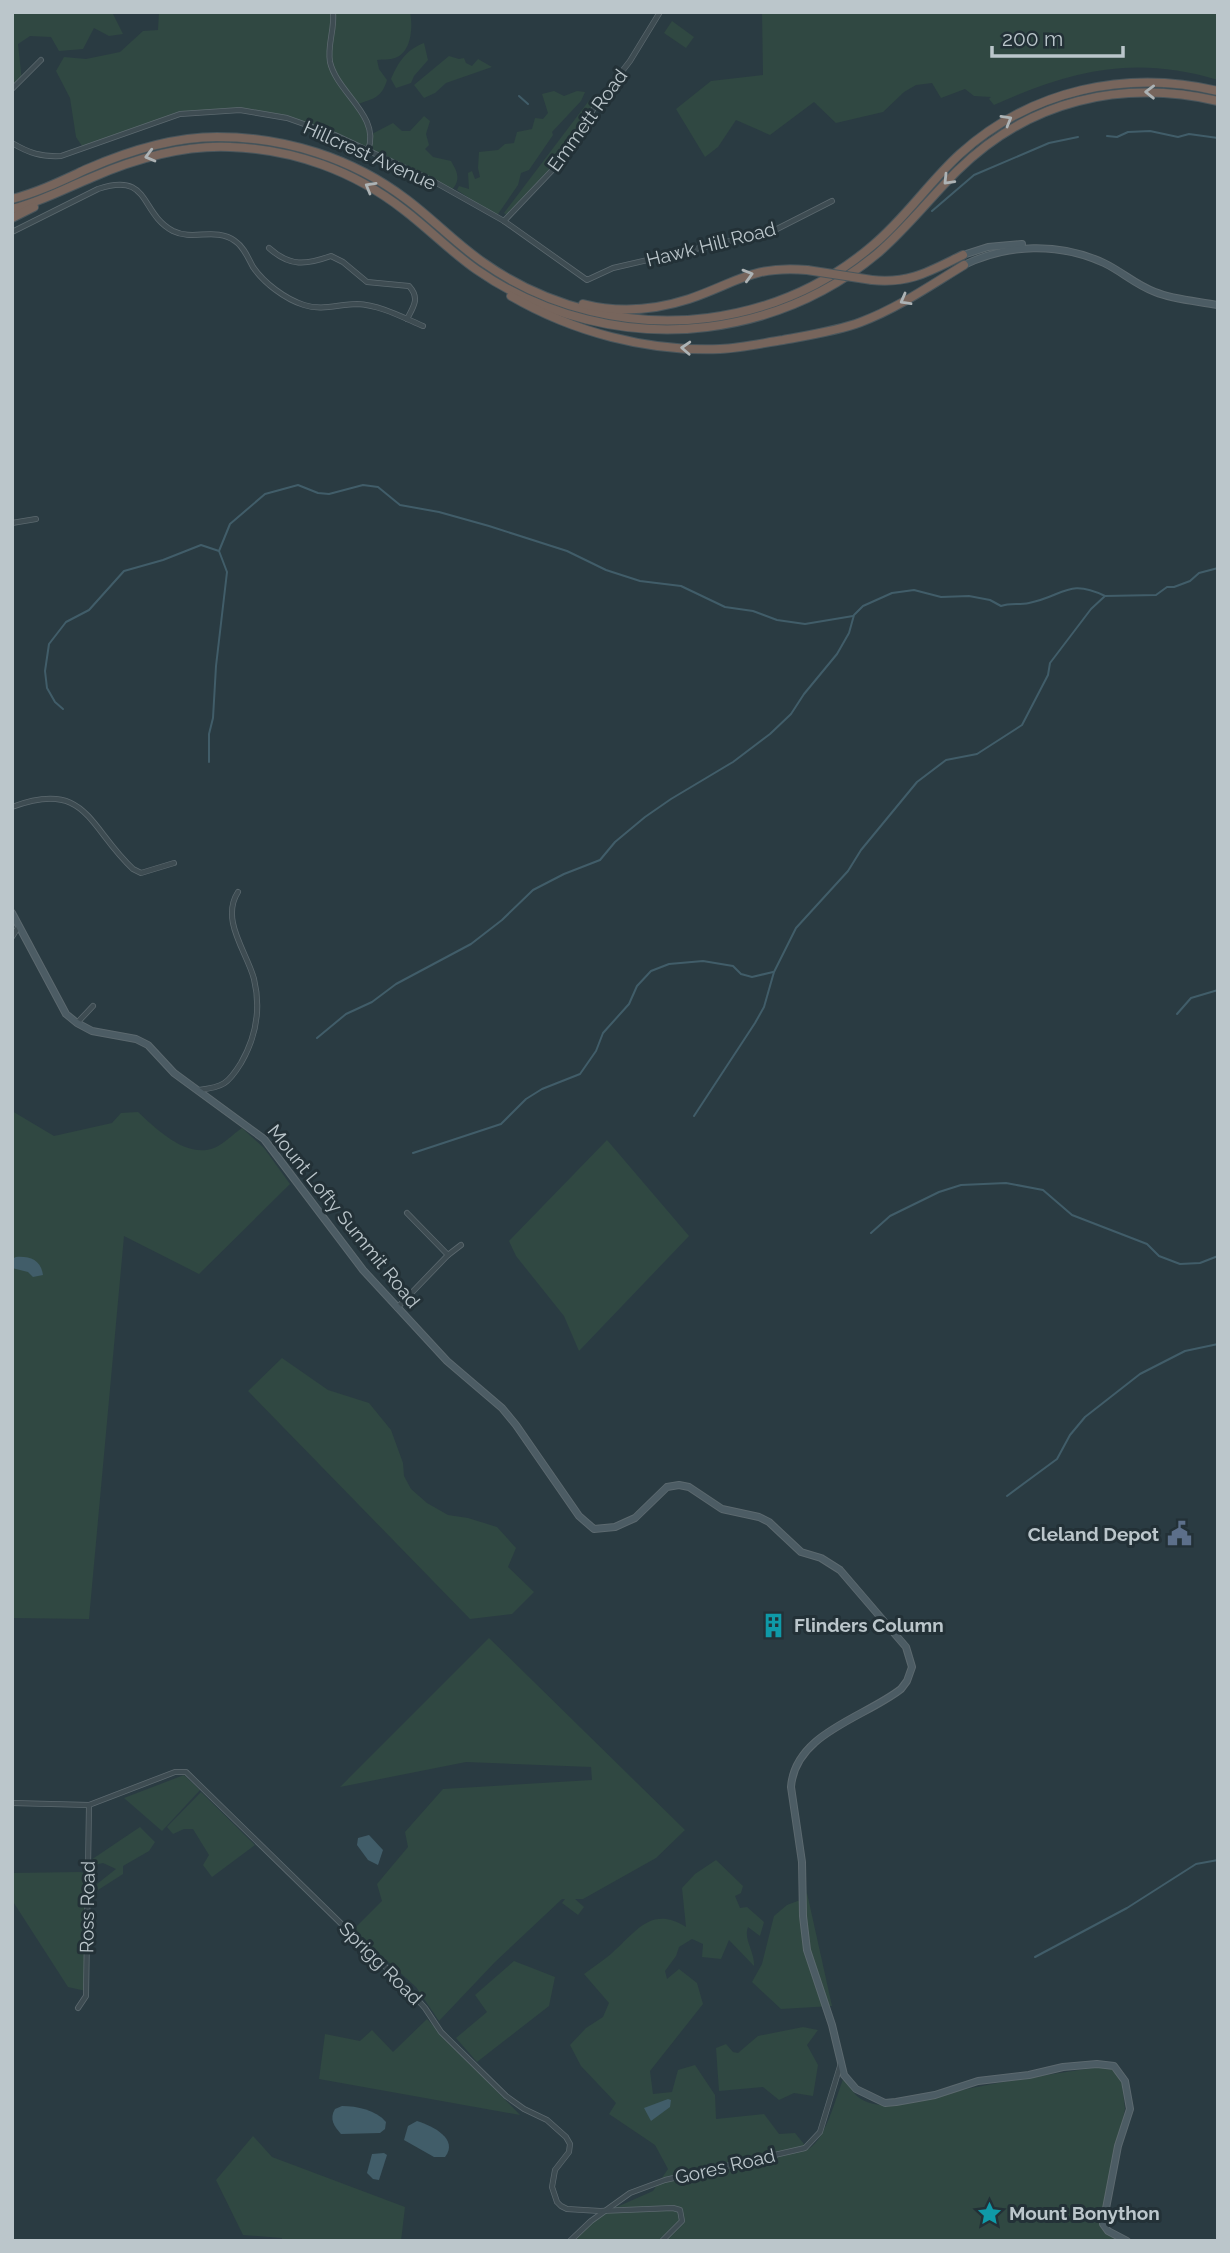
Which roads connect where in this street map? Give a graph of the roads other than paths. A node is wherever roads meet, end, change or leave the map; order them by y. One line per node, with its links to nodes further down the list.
1 (333, 12): 8 (street)
2 (660, 12): 15 (street, Emmett Road)
3 (41, 60): 4 (street)
4 (12, 89)
5 (1218, 91): 21 (highway, one-way to 5)
6 (1218, 101): 13 (highway, one-way to 13)
7 (12, 143): 8 (street, Hillcrest Avenue)
8 (368, 150): 15 (street, Hillcrest Avenue)
9 (70, 187): 12 (highway); 13 (highway, one-way to 9); 14 (highway)
10 (12, 197): 21 (highway)
11 (832, 201): 20 (street, Hawk Hill Road)
12 (12, 209)
13 (404, 209): 19 (highway, one-way to 13)
14 (12, 218)
15 (504, 221): 20 (street, Hillcrest Avenue)
16 (12, 232): 23 (street)
17 (269, 248): 23 (street)
18 (962, 255): 21 (highway, one-way to 18, bridge); 22 (main road)
19 (964, 265): 22 (main road)
20 (587, 280)
21 (523, 287)
22 (1218, 303)
23 (407, 319): 24 (street)
24 (423, 326)
25 (36, 519): 26 (street)
26 (12, 523)
27 (12, 807): 28 (street)
28 (174, 863)
29 (238, 892): 35 (street)
30 (12, 913): 31 (main road)
31 (20, 926): 32 (street); 34 (main road)
32 (12, 937)
33 (93, 1006): 34 (street)
34 (77, 1023): 35 (main road, Mount Lofty Summit Road)
35 (197, 1090): 39 (main road, Mount Lofty Summit Road)
36 (407, 1213): 38 (street)
37 (461, 1245): 38 (street)
38 (448, 1255): 39 (street)
39 (397, 1308): 43 (main road, Mount Lofty Summit Road)
40 (12, 1803): 41 (street, Sprigg Road)
41 (89, 1805): 42 (street, Ross Road); 44 (street, Sprigg Road)
42 (78, 2008)
43 (841, 2062): 44 (street, Gores Road); 47 (main road, Mount Lofty Summit Road)
44 (607, 2211): 45 (street, Gores Road); 46 (street, Sprigg Road)
45 (570, 2241)
46 (662, 2241)
47 (1127, 2241)

